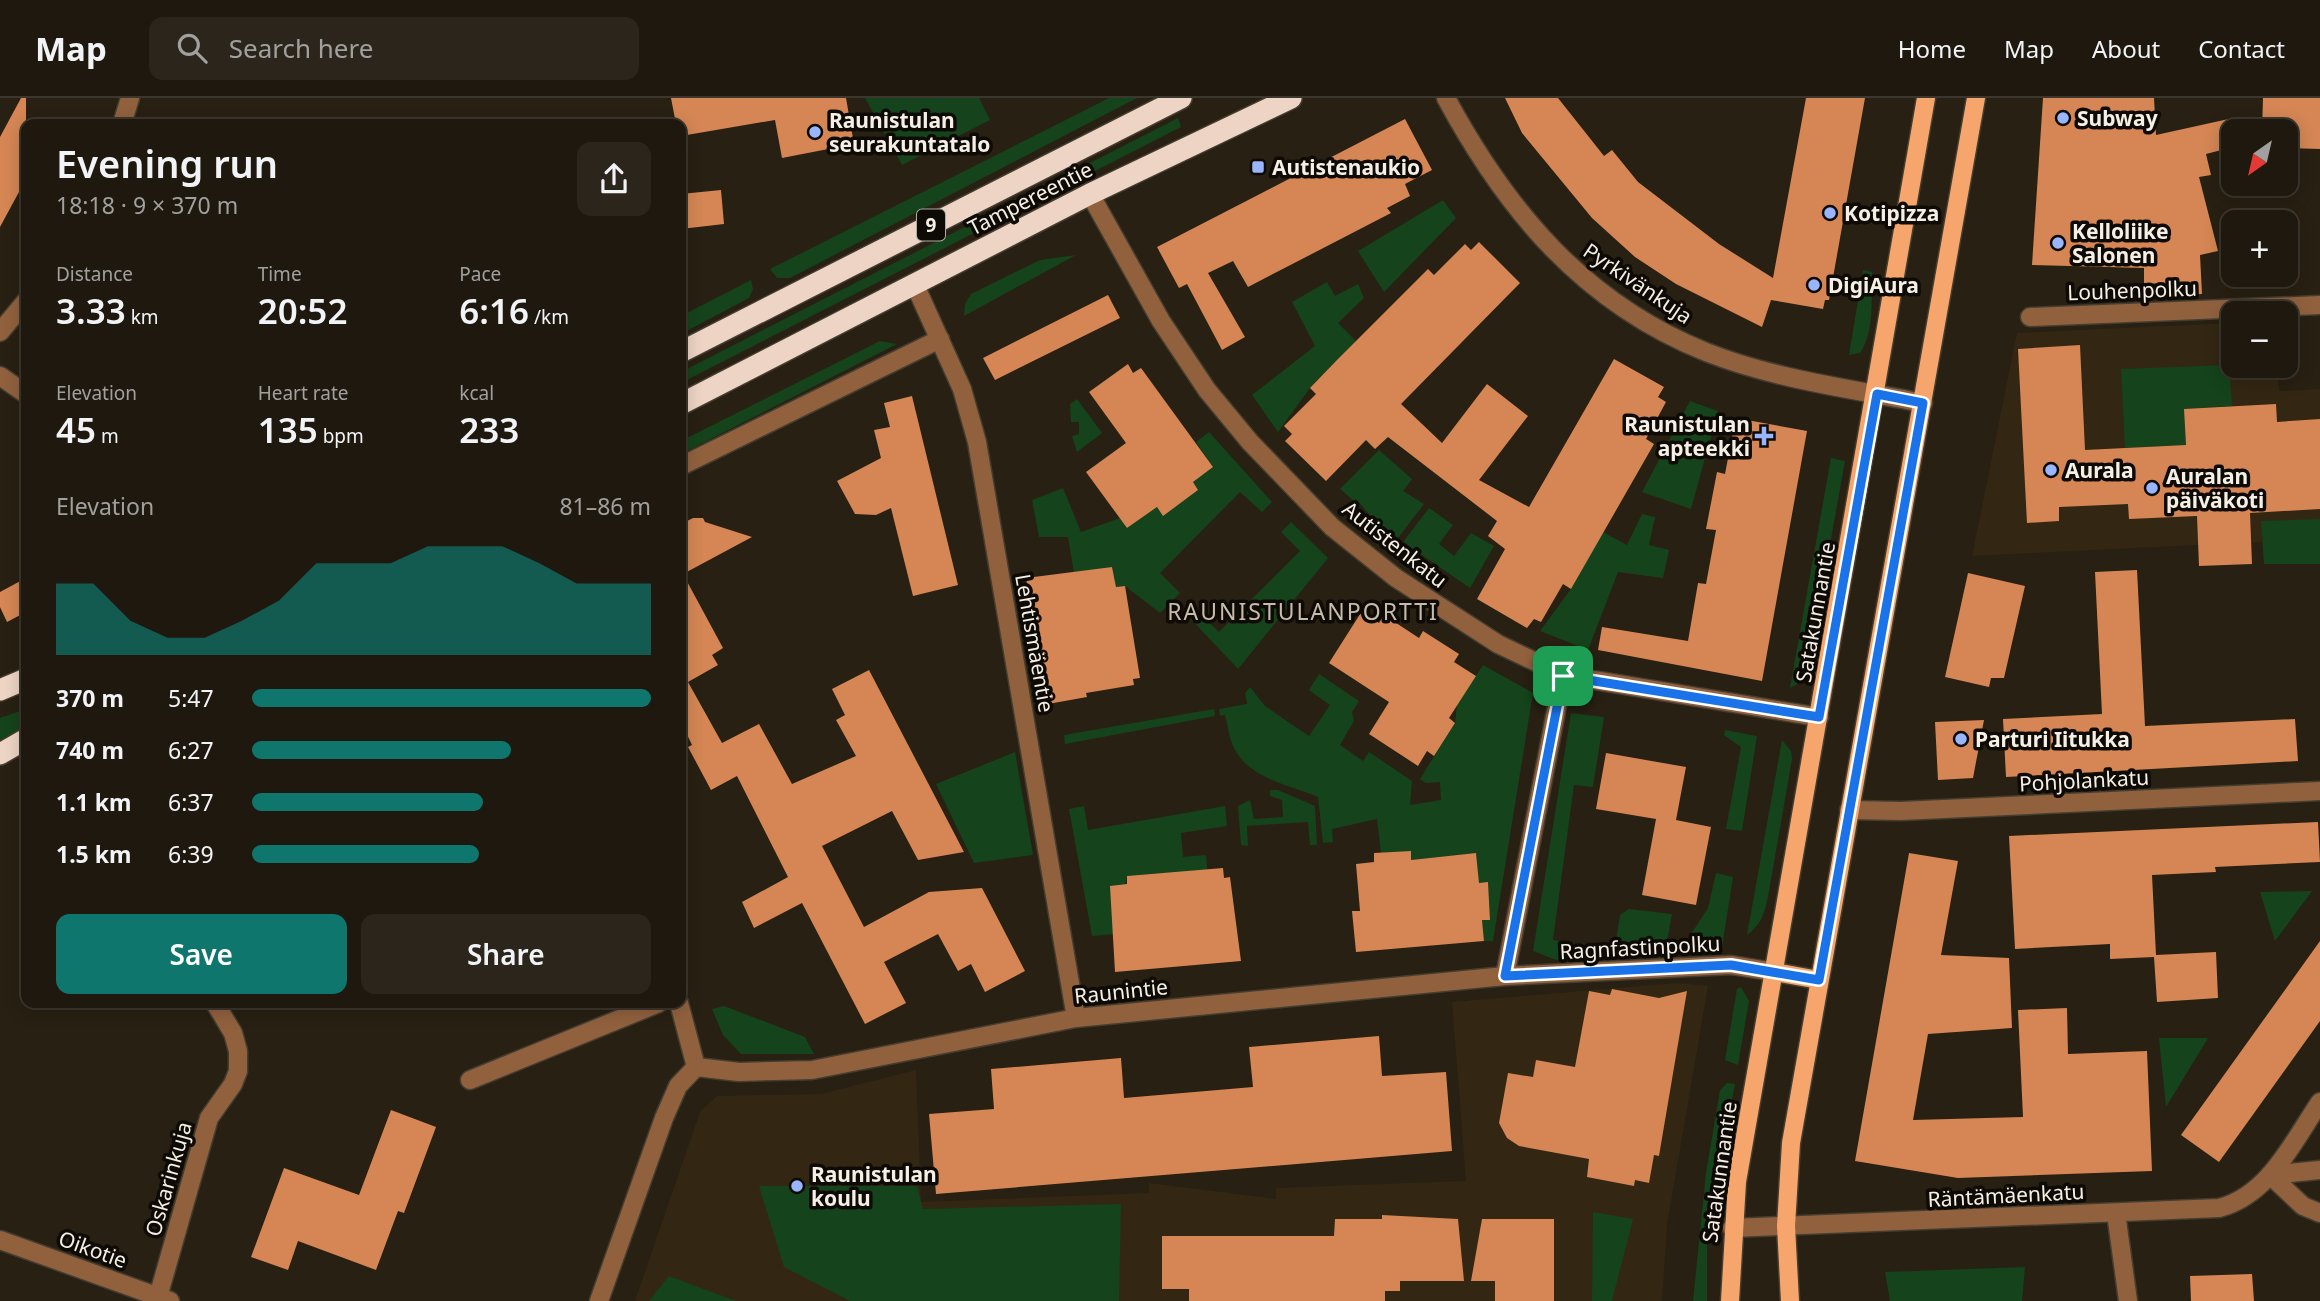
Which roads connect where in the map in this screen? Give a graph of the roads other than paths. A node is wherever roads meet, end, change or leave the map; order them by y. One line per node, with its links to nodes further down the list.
1 (131, 98): 7 (street)
2 (1181, 98): 15 (highway, Tampereentie / 9)
3 (1291, 98): 8 (highway, Tampereentie / 9)
4 (1446, 98): 18 (street, Pyrkivänkuja)
5 (1926, 98): 18 (main road, Satakunnantie)
6 (1976, 98): 20 (main road)
7 (124, 119)
8 (1090, 194): 9 (highway, Tampereentie / 9); 22 (street, Autistenkatu)
9 (915, 285): 14 (street, Lehtismäentie); 19 (highway, Tampereentie / 9)
10 (2320, 306): 12 (street, Louhenpolku)
11 (21, 307): 13 (street)
12 (2030, 317)
13 (0, 332)
14 (940, 339): 21 (street); 36 (street, Lehtismäentie)
15 (686, 349)
16 (0, 376): 17 (street)
17 (21, 391)
18 (1877, 394): 20 (street, Pyrkivänkuja); 25 (main road, Satakunnantie)
19 (686, 401)
20 (1923, 403): 29 (main road)
21 (686, 464)
22 (1563, 676): 25 (street, Autistenkatu); 31 (street)
23 (21, 681): 24 (highway)
24 (0, 690)
25 (1819, 717): 30 (main road, Satakunnantie)
26 (21, 742): 27 (highway)
27 (0, 754)
28 (2320, 791): 29 (street, Pohjolankatu)
29 (1849, 810): 32 (main road)
30 (1775, 972): 31 (street, Ragnfastinpolku); 32 (main road); 45 (main road, Satakunnantie)
31 (1505, 976): 36 (street, Raunintie)
32 (1819, 980): 44 (main road)
33 (218, 1008): 47 (street, Oskarinkuja)
34 (647, 1008): 38 (street)
35 (680, 1008): 37 (street)
36 (1076, 1018): 37 (street, Raunintie)
37 (696, 1066): 48 (street)
38 (470, 1080)
39 (2320, 1102): 41 (street, Räntämäenkatu)
40 (2320, 1170): 41 (street)
41 (2270, 1175): 42 (street, Räntämäenkatu); 43 (street)
42 (2116, 1213): 44 (street, Räntämäenkatu); 51 (street)
43 (2320, 1213)
44 (1786, 1226): 45 (street, Räntämäenkatu); 50 (main road)
45 (1732, 1228): 49 (main road, Satakunnantie)
46 (0, 1240): 47 (street, Oikotie)
47 (164, 1299)
48 (599, 1301)
49 (1730, 1301)
50 (1790, 1301)
51 (2128, 1301)

